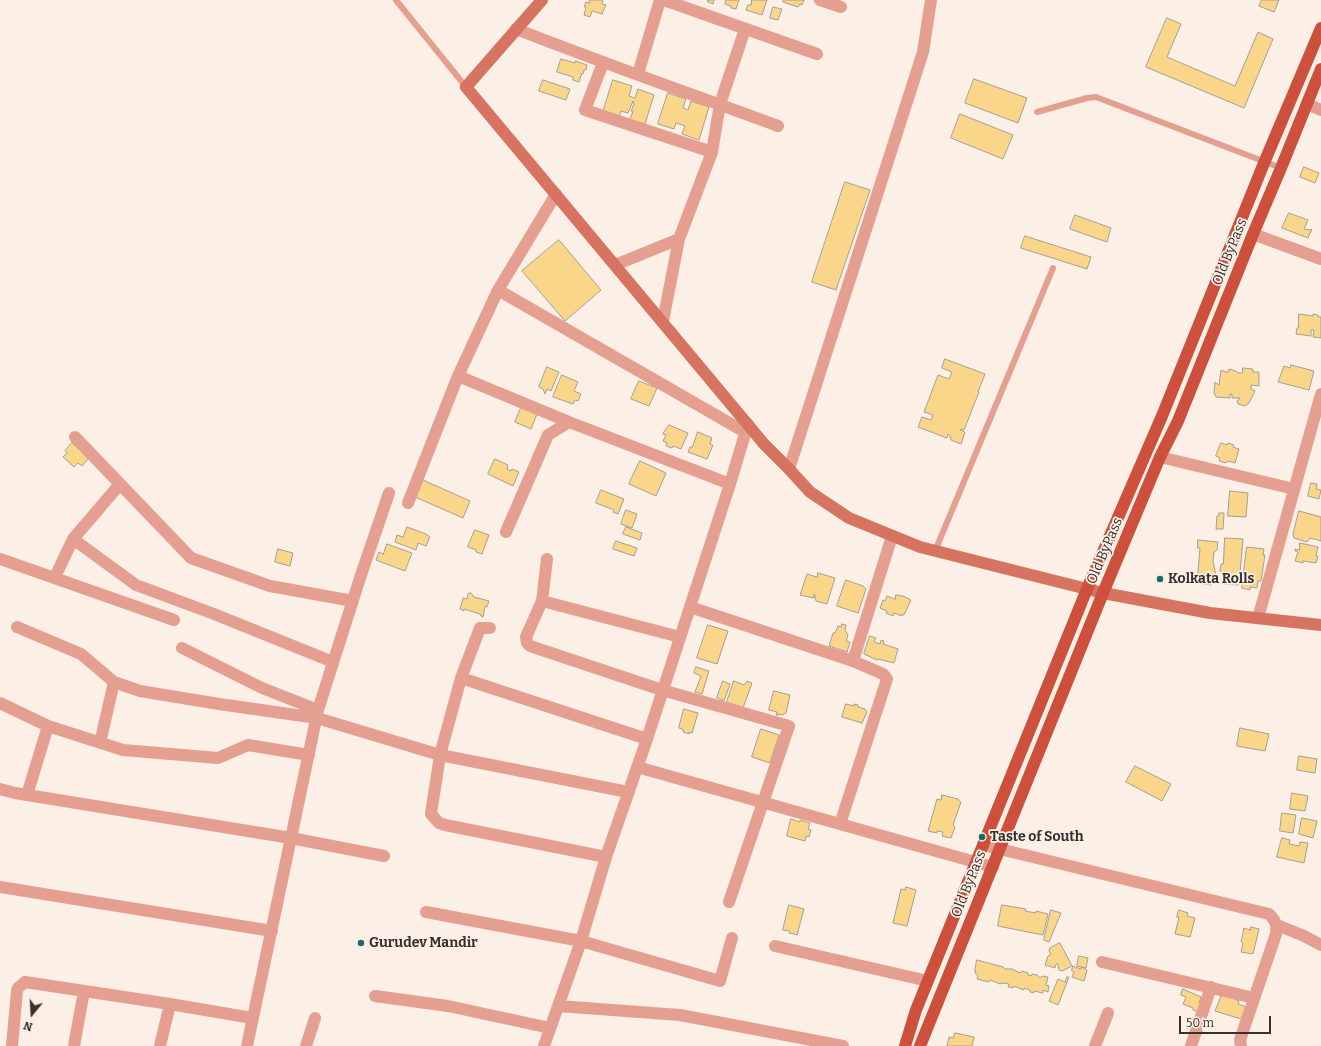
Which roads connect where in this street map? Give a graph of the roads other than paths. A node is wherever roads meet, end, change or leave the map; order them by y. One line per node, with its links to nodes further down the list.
1 (396, 0): 15 (lane)
2 (542, 0): 9 (street)
3 (660, 0): 14 (street)
4 (664, 0): 10 (street)
5 (820, 0): 7 (street)
6 (931, 0): 40 (street)
7 (840, 7)
8 (1321, 28): 22 (main road)
9 (516, 29): 12 (street); 15 (street)
10 (745, 29): 11 (street); 16 (street)
11 (817, 54)
12 (603, 63): 14 (street); 21 (street)
13 (1321, 69): 17 (main road, Old ByPass)
14 (638, 74): 16 (street)
15 (466, 87): 24 (street)
16 (720, 104): 20 (street); 21 (street)
17 (1307, 104): 18 (street); 23 (main road, Old ByPass)
18 (1321, 110)
19 (1037, 112): 22 (lane)
20 (778, 126)
21 (712, 152): 26 (street)
22 (1264, 163): 23 (lane); 34 (main road)
23 (1282, 168): 25 (main road, Old ByPass)
24 (556, 194): 28 (street); 30 (street)
25 (1253, 234): 27 (street); 35 (main road, Old ByPass)
26 (679, 239): 28 (street); 31 (street)
27 (1321, 259)
28 (616, 265): 31 (street)
29 (1053, 268): 49 (lane)
30 (498, 290): 32 (street); 37 (street)
31 (663, 321): 37 (street)
32 (458, 376): 36 (street); 45 (street)
33 (1321, 394): 43 (street)
34 (1162, 416): 35 (main road); 53 (main road)
35 (1178, 420): 39 (main road, Old ByPass)
36 (569, 422): 42 (street); 46 (street)
37 (746, 428): 40 (street); 42 (street)
38 (75, 437): 41 (street)
39 (1160, 457): 43 (street); 54 (main road, Old ByPass)
40 (789, 469): 47 (street)
41 (120, 484): 48 (street); 55 (street)
42 (730, 484): 57 (street)
43 (1294, 489): 58 (street)
44 (389, 493): 55 (street)
45 (408, 503)
46 (506, 532)
47 (892, 536): 49 (street); 66 (street)
48 (73, 539): 52 (street); 65 (street)
49 (935, 551): 53 (street)
50 (0, 559): 52 (street)
51 (547, 559): 56 (street)
52 (55, 577): 59 (street)
53 (1088, 589): 54 (street); 84 (main road)
54 (1103, 593): 58 (street); 85 (main road, Old ByPass)
55 (353, 601): 65 (street)
56 (542, 601): 63 (street); 69 (street)
57 (690, 608): 63 (street); 66 (street)
58 (1258, 618): 60 (street)
59 (174, 620)
60 (1321, 625)
61 (17, 627): 68 (street)
62 (490, 628): 67 (street)
63 (680, 637): 69 (street)
64 (182, 648): 71 (street)
65 (333, 662): 71 (street)
66 (853, 662): 82 (street)
67 (461, 678): 73 (street); 76 (street)
68 (114, 682): 71 (street); 74 (street)
69 (662, 690): 73 (street); 81 (street)
70 (0, 703): 72 (street)
71 (318, 714): 75 (street); 76 (street)
72 (48, 726): 74 (street); 80 (street)
73 (647, 739): 77 (street)
74 (100, 743): 75 (street)
75 (309, 755): 83 (street)
76 (440, 755): 79 (street); 87 (street)
77 (637, 767): 79 (street); 81 (street)
78 (0, 789): 80 (street)
79 (628, 792): 87 (street)
80 (27, 795): 83 (street)
81 (764, 803): 82 (street); 91 (street)
82 (840, 824): 88 (street)
83 (291, 838): 86 (street); 94 (street)
84 (984, 845): 85 (street); 88 (main road)
85 (1000, 850): 89 (main road, Old ByPass); 93 (street)
86 (384, 856)
87 (606, 857): 96 (street)
88 (976, 862): 89 (street); 100 (main road)
89 (992, 867): 119 (main road, Old ByPass)
90 (0, 887): 94 (street)
91 (729, 902)
92 (426, 912): 96 (street)
93 (1277, 925): 98 (street); 104 (street)
94 (272, 931): 108 (street)
95 (732, 938): 96 (street)
96 (580, 941): 106 (street)
97 (775, 946): 100 (street)
98 (1321, 946)
99 (1102, 962): 101 (street)
100 (928, 981): 118 (main road)
101 (1211, 987): 104 (street); 121 (street)
102 (84, 991): 105 (street); 111 (street); 112 (street)
103 (375, 996): 110 (street)
104 (1254, 998): 122 (street)
105 (170, 1004): 108 (street); 113 (street)
106 (558, 1006): 110 (street); 117 (street)
107 (1108, 1013): 120 (street)
108 (252, 1018): 114 (street)
109 (315, 1018): 115 (street)
110 (550, 1028): 116 (street)
111 (12, 1046)
112 (74, 1046)
113 (160, 1046)
114 (247, 1046)
115 (306, 1046)
116 (544, 1046)
117 (843, 1046)
118 (905, 1046)
119 (920, 1046)
120 (1096, 1046)
121 (1191, 1046)
122 (1241, 1046)

